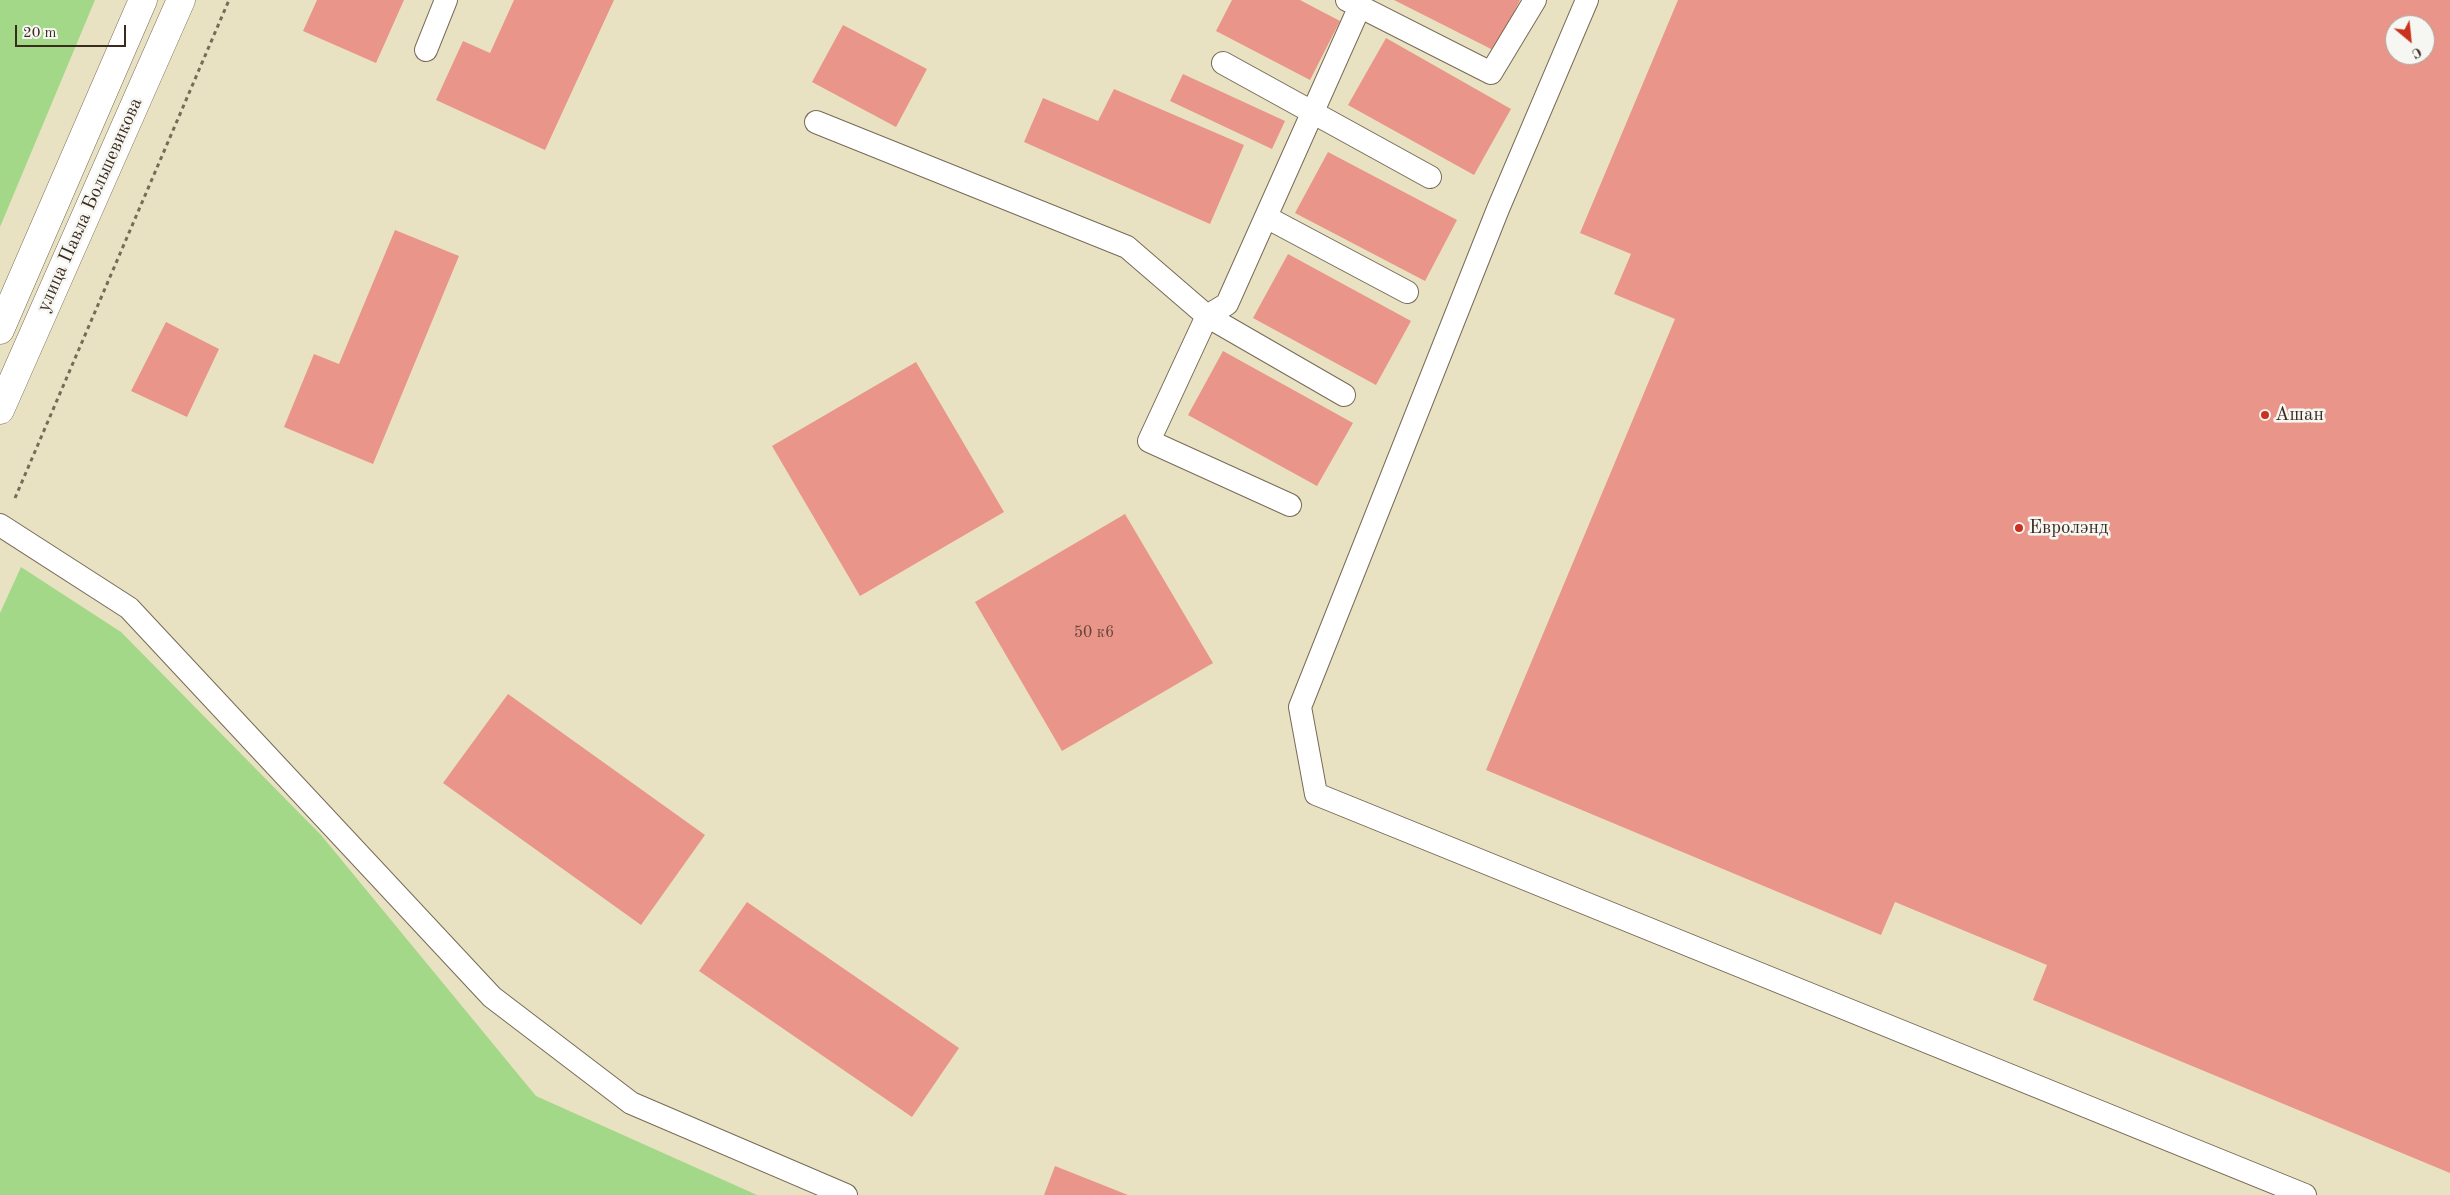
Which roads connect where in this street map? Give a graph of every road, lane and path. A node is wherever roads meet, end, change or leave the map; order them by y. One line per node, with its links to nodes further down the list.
1 (143, 0): 16 (main road, улица Павла Большевикова)
2 (181, 0): 18 (main road, улица Павла Большевикова)
3 (229, 0): 20 (path)
4 (446, 0): 8 (lane)
5 (1536, 0): 7 (lane)
6 (1587, 0): 22 (lane)
7 (1354, 3): 10 (lane)
8 (426, 50)
9 (1223, 63): 10 (lane)
10 (1312, 111): 12 (lane); 13 (lane)
11 (816, 122): 15 (lane)
12 (1430, 178)
13 (1266, 217): 14 (lane); 15 (lane)
14 (1407, 292)
15 (1207, 316): 17 (lane); 19 (lane)
16 (0, 330)
17 (1344, 395)
18 (0, 410)
19 (1290, 505)
20 (2, 526): 21 (lane)
21 (846, 1195)
22 (2305, 1195)

